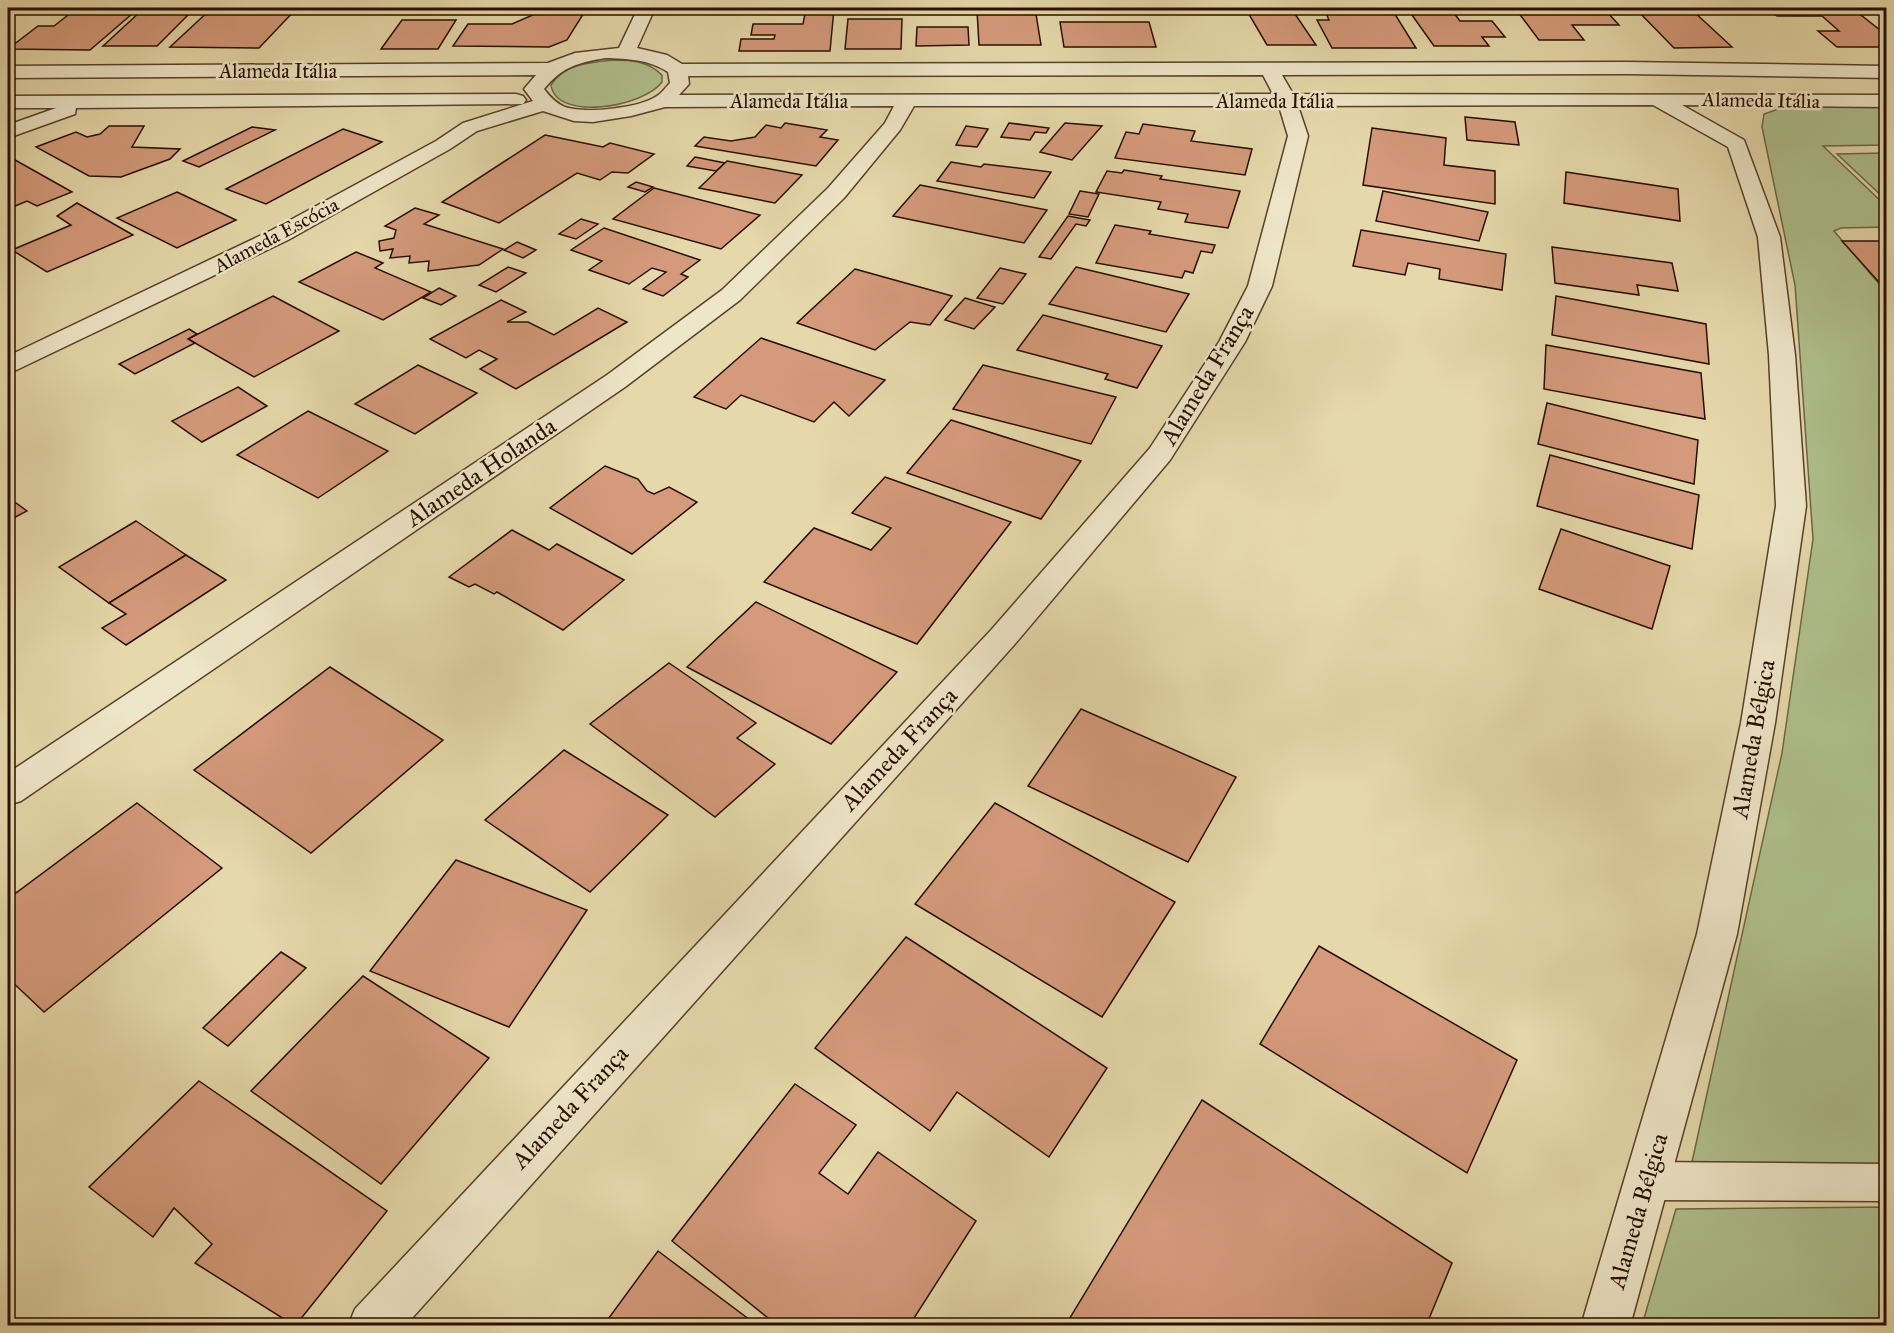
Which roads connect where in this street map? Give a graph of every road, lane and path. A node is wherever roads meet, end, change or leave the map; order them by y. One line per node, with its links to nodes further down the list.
1 (646, 8): 2 (street)
2 (626, 52): 4 (street); 6 (street)
3 (1627, 68): 5 (street, Alameda Itália); 9 (street, Alameda Itália); 10 (street)
4 (549, 69): 7 (street, Alameda Itália); 18 (street)
5 (1269, 69): 6 (street, Alameda Itália); 14 (street, Alameda França)
6 (679, 70): 13 (street)
7 (160, 71): 8 (street, Alameda Itália); 17 (street)
8 (8, 72)
9 (1887, 72)
10 (1655, 99): 12 (street, Alameda Itália); 14 (street, Alameda Itália); 19 (street)
11 (908, 100): 13 (street, Alameda Itália); 14 (street, Alameda Itália); 22 (street, Alameda Holanda)
12 (1754, 100): 15 (street, Alameda Itália); 19 (street)
13 (663, 101): 18 (street, Alameda Itália)
14 (1287, 101): 25 (street, Alameda França)
15 (1887, 101)
16 (8, 102): 17 (street, Alameda Itália)
17 (88, 102): 18 (street, Alameda Itália); 20 (street)
18 (541, 102): 21 (street, Alameda Escócia)
19 (1742, 130): 23 (street, Alameda Bélgica)
20 (8, 132)
21 (8, 366)
22 (8, 791)
23 (1646, 1181): 24 (lane); 26 (street, Alameda Bélgica)
24 (1887, 1182)
25 (372, 1326)
26 (1605, 1326)

